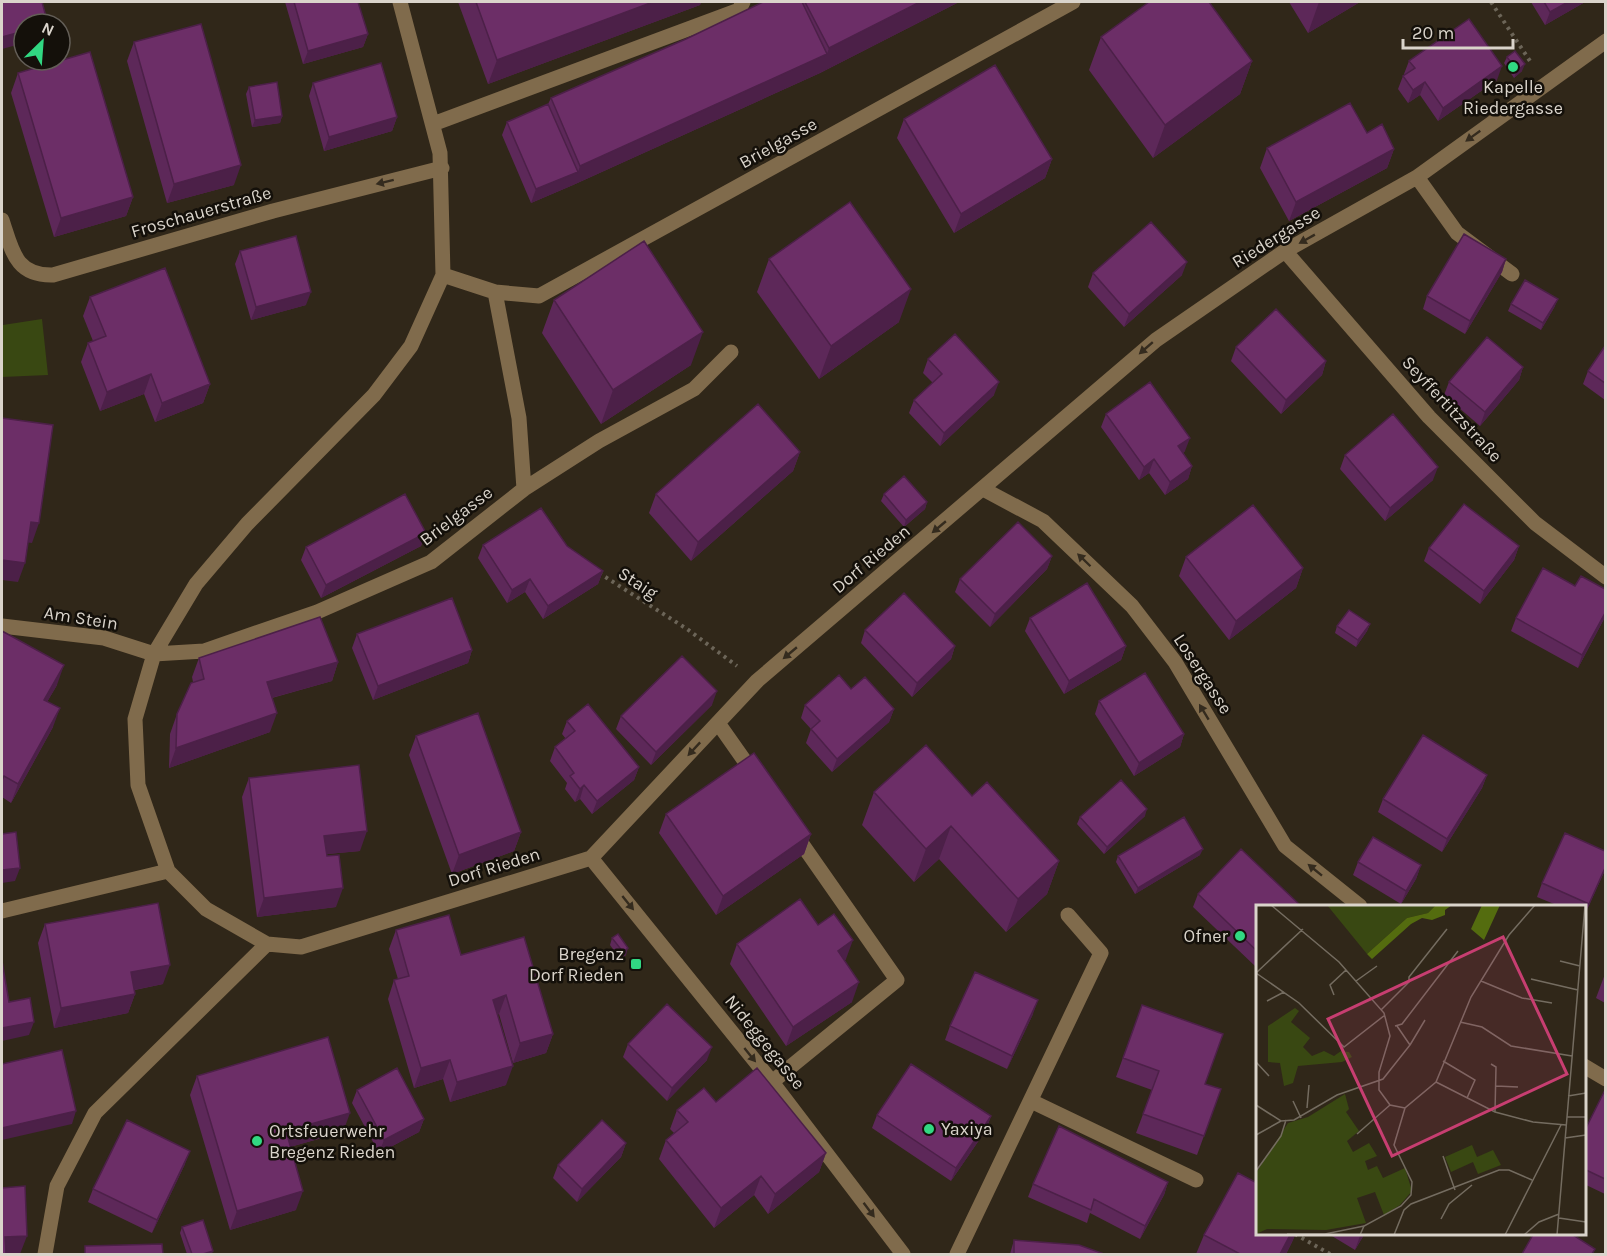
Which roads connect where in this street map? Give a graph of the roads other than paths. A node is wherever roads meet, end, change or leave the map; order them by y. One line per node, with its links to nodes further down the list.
1 (400, 2): 5 (street)
2 (743, 2): 5 (street)
3 (1073, 2): 12 (street, Brielgasse)
4 (1605, 41): 7 (street, Riedergasse, one-way to 7)
5 (433, 124): 6 (street)
6 (442, 168): 8 (street, Froschauerstraße, one-way to 8); 11 (street)
7 (1417, 177): 9 (street, Riedergasse, one-way to 9); 10 (street)
8 (2, 220)
9 (1285, 251): 15 (street, Riedergasse, one-way to 15); 16 (street, Seyffertitzstraße)
10 (1512, 274)
11 (443, 275): 12 (street, Brielgasse); 18 (street)
12 (495, 292): 14 (street)
13 (731, 351): 14 (street, Brielgasse)
14 (524, 489): 18 (street, Brielgasse)
15 (983, 489): 19 (street, Dorf Rieden, one-way to 19); 24 (street, Losergasse, one-way to 15)
16 (1605, 578)
17 (2, 626): 18 (street, Am Stein)
18 (154, 654): 23 (street)
19 (718, 723): 20 (street); 22 (street, Dorf Rieden, one-way to 22)
20 (766, 792)
21 (786, 821): 30 (street)
22 (591, 858): 27 (street, Dorf Rieden); 30 (street, Nideggegasse, one-way to 30)
23 (168, 871): 25 (street); 27 (street)
24 (1359, 905)
25 (2, 911)
26 (1068, 915): 31 (street)
27 (267, 944): 33 (street)
28 (1586, 1067): 29 (street)
29 (1605, 1079)
30 (772, 1082): 34 (street, Nideggegasse, one-way to 34)
31 (1031, 1101): 32 (street); 35 (street)
32 (1196, 1180)
33 (45, 1254)
34 (903, 1254)
35 (957, 1254)

